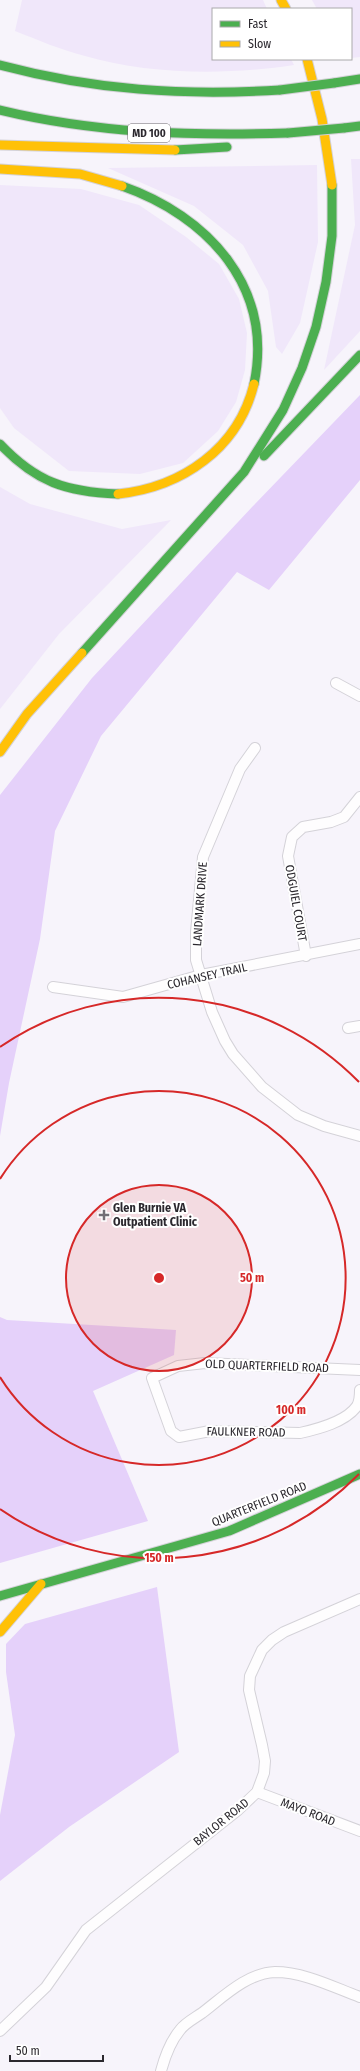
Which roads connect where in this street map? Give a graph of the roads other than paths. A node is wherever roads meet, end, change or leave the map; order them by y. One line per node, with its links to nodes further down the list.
1 (307, 60): 13 (main road)
2 (0, 65): 3 (main road, bridge)
3 (360, 79)
4 (0, 110): 6 (main road, MD 100)
5 (360, 126): 6 (main road, bridge)
6 (289, 135): 7 (main road)
7 (254, 144)
8 (2, 145): 9 (main road)
9 (240, 146)
10 (1, 169): 12 (main road)
11 (360, 355): 13 (main road)
12 (0, 444)
13 (198, 524): 17 (main road)
14 (336, 683): 15 (street)
15 (360, 696)
16 (255, 748): 21 (street, LANDMARK DRIVE)
17 (0, 752)
18 (360, 796): 20 (street, ODGUIEL COURT)
19 (360, 944): 20 (street, COHANSEY TRAIL)
20 (306, 956): 21 (street, COHANSEY TRAIL)
21 (201, 975): 22 (street, COHANSEY TRAIL); 25 (street, LANDMARK DRIVE)
22 (53, 986)
23 (360, 1026): 24 (street)
24 (348, 1028)
25 (360, 1136)
26 (360, 1370): 27 (street, OLD QUARTERFIELD ROAD)
27 (152, 1378): 28 (street, FAULKNER ROAD)
28 (360, 1390)
29 (360, 1474): 30 (main road, QUARTERFIELD ROAD)
30 (41, 1584): 31 (main road, QUARTERFIELD ROAD); 33 (main road)
31 (1, 1596)
32 (360, 1600): 34 (street, BAYLOR ROAD)
33 (0, 1632)
34 (257, 1792): 35 (street, MAYO ROAD); 37 (street, BAYLOR ROAD)
35 (360, 1831)
36 (360, 1997): 38 (street)
37 (0, 2031)
38 (161, 2071)

